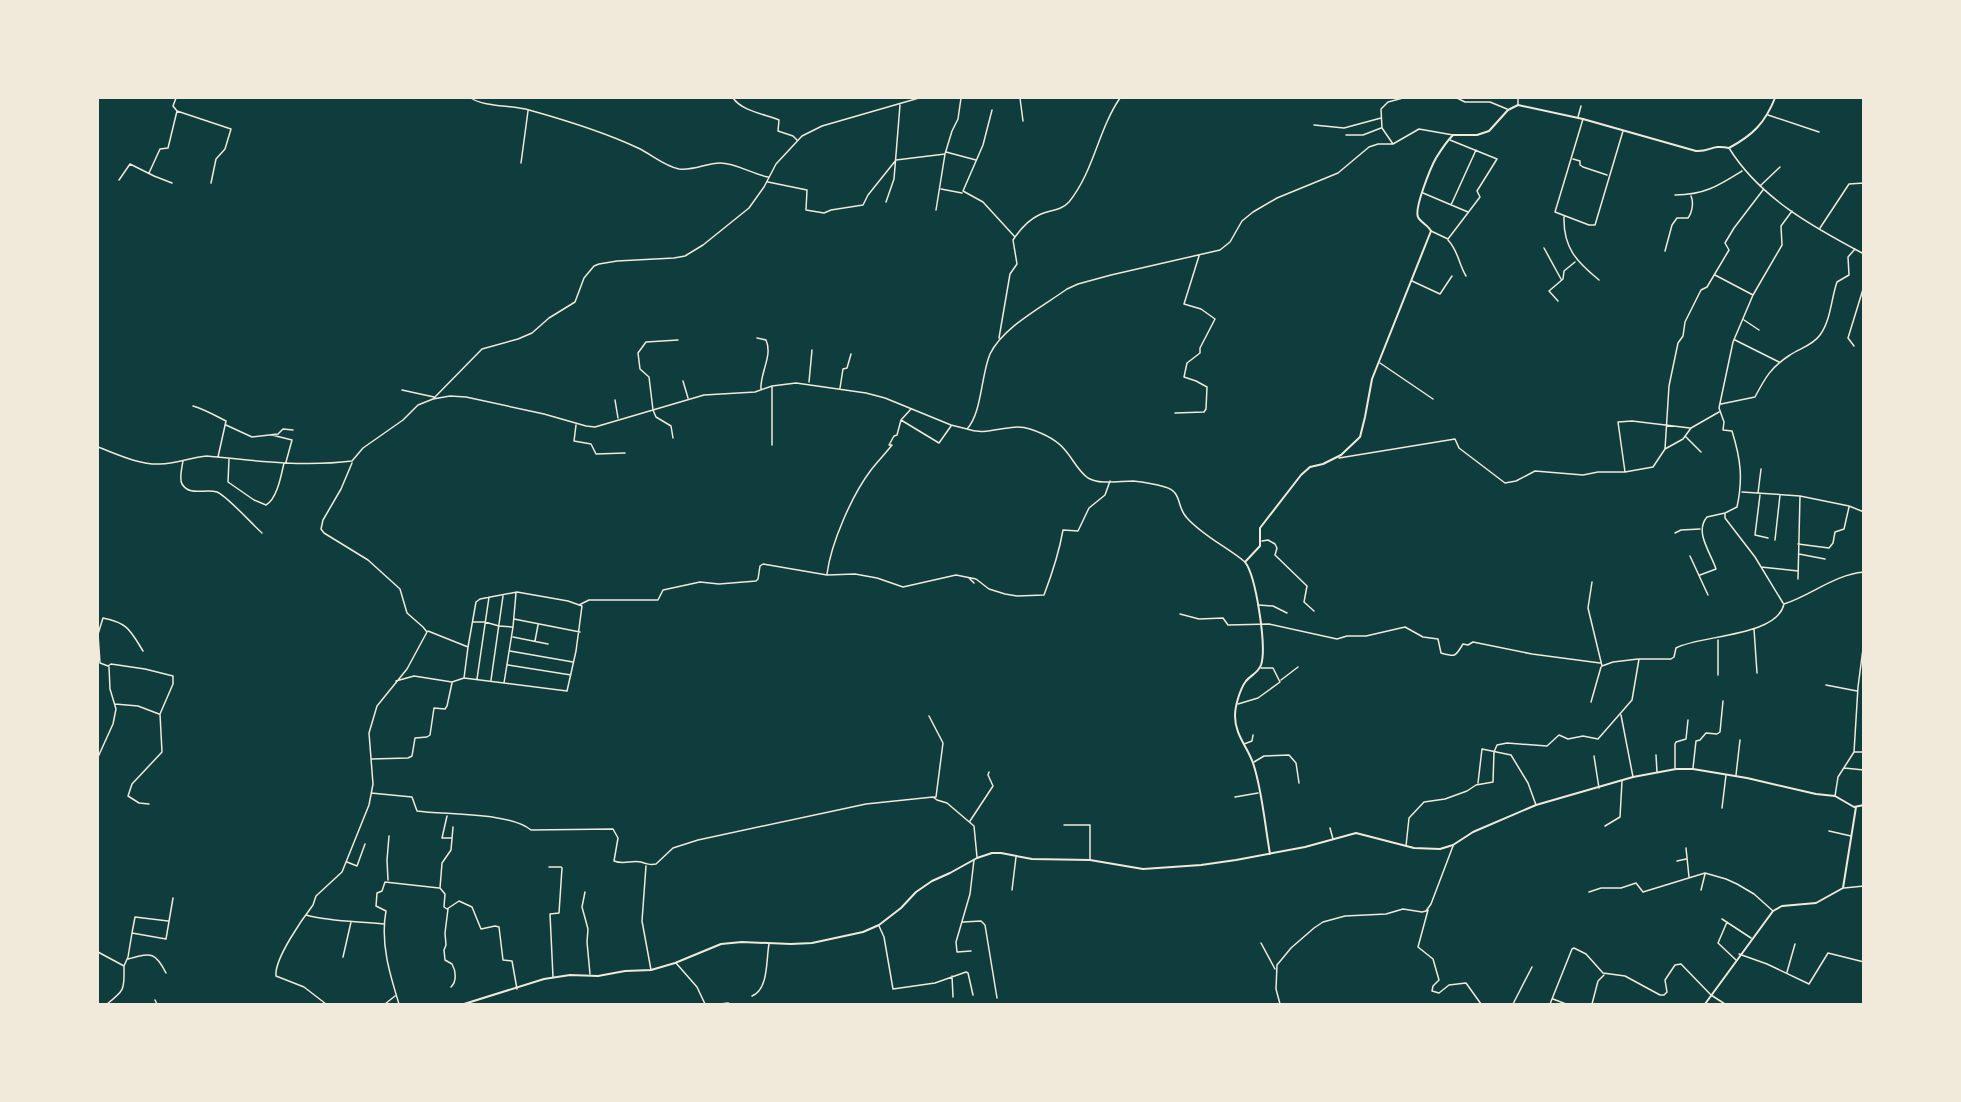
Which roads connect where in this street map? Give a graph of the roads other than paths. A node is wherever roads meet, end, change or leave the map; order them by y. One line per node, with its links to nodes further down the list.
1 (176, 98): 19 (street)
2 (471, 98): 16 (street)
3 (733, 98): 32 (street)
4 (919, 98): 13 (street)
5 (961, 98): 36 (street)
6 (1020, 98): 24 (street)
7 (1120, 98): 66 (street)
8 (1397, 98): 9 (street); 22 (street)
9 (1403, 98)
10 (1457, 98): 18 (street)
11 (1518, 98): 14 (street)
12 (1775, 98): 20 (street)
13 (900, 104): 32 (street); 38 (street)
14 (1518, 105): 18 (street); 21 (street)
15 (1581, 106): 21 (street)
16 (528, 110): 40 (street); 45 (street)
17 (992, 110): 39 (street)
18 (1508, 110): 30 (street)
19 (177, 111): 43 (street); 49 (street)
20 (1768, 115): 28 (street); 34 (street)
21 (1578, 117): 23 (street)
22 (1381, 118): 25 (street); 26 (street)
23 (1583, 119): 27 (street); 37 (street)
24 (1023, 121)
25 (1314, 126)
26 (1382, 128): 29 (street); 33 (street)
27 (1624, 130): 34 (street); 44 (street)
28 (1819, 132)
29 (1346, 135)
30 (1454, 135): 31 (street); 33 (street)
31 (1449, 139): 35 (street); 55 (street)
32 (798, 140): 45 (street)
33 (1393, 144): 72 (street)
34 (1729, 148): 42 (street)
35 (1476, 150): 59 (street); 62 (street)
36 (946, 153): 38 (street); 39 (street); 52 (street)
37 (1572, 159): 44 (street); 63 (street)
38 (896, 160): 47 (street); 58 (street)
39 (976, 160): 54 (street)
40 (521, 163)
41 (1780, 167): 51 (street)
42 (1743, 170): 51 (street); 57 (street)
43 (149, 174): 46 (street); 48 (street)
44 (1609, 176): 63 (street)
45 (769, 178): 47 (street)
46 (119, 180)
47 (767, 181): 100 (street)
48 (172, 183)
49 (211, 183)
50 (1863, 183): 64 (street)
51 (1759, 186): 53 (street)
52 (940, 189): 54 (street); 60 (street)
53 (1763, 190): 61 (street); 74 (street)
54 (964, 193): 66 (street)
55 (1422, 193): 59 (street); 65 (street)
56 (1675, 195): 57 (street)
57 (1690, 195): 70 (street)
58 (886, 202)
59 (1452, 205): 62 (street)
60 (936, 210)
61 (1792, 211): 64 (street); 81 (street)
62 (1469, 213): 67 (street)
63 (1564, 216): 73 (street)
64 (1819, 230): 69 (street)
65 (1431, 231): 67 (street); 77 (street)
66 (1015, 237): 86 (street)
67 (1447, 239): 76 (street)
68 (1544, 248): 78 (street)
69 (1855, 249): 71 (street); 93 (street)
70 (1665, 251)
71 (1863, 254)
72 (1199, 255): 86 (street); 109 (street)
73 (1577, 261): 78 (street); 79 (street)
74 (1714, 275): 81 (street); 115 (street)
75 (1452, 276): 77 (street)
76 (1466, 276)
77 (1411, 280): 92 (street)
78 (1562, 280): 82 (street)
79 (1599, 280)
80 (1863, 286): 89 (street)
81 (1753, 295): 83 (street)
82 (1558, 301)
83 (1743, 319): 84 (street); 87 (street)
84 (1759, 330)
85 (758, 338): 99 (street)
86 (999, 339): 117 (street)
87 (1734, 339): 93 (street); 104 (street)
88 (678, 340): 107 (street)
89 (1854, 346)
90 (812, 350): 95 (street)
91 (851, 354): 97 (street)
92 (1379, 362): 102 (street); 128 (street)
93 (1779, 363): 104 (street)
94 (683, 381): 101 (street)
95 (809, 383): 96 (street); 97 (street)
96 (772, 386): 99 (street); 122 (street)
97 (840, 389): 106 (street)
98 (402, 390): 100 (street)
99 (761, 390): 101 (street)
100 (434, 398): 112 (street); 131 (street)
101 (688, 399): 107 (street)
102 (1433, 399)
103 (615, 400): 110 (street)
104 (1720, 405): 108 (street)
105 (193, 406): 113 (street)
106 (911, 409): 111 (street); 114 (street)
107 (653, 410): 110 (street); 121 (street)
108 (1719, 411): 116 (street); 136 (street)
109 (1175, 413)
110 (618, 419): 112 (street)
111 (901, 420): 114 (street); 157 (street)
112 (576, 424): 126 (street)
113 (226, 425): 119 (street); 127 (street)
114 (951, 425): 117 (street)
115 (1665, 426): 116 (street); 124 (street); 134 (street)
116 (1691, 428): 120 (street)
117 (967, 429): 135 (street)
118 (293, 430): 119 (street)
119 (271, 435): 132 (street)
120 (1686, 436): 124 (street); 125 (street)
121 (673, 438)
122 (772, 445)
123 (98, 447): 130 (street)
124 (1665, 449): 134 (street)
125 (1701, 452)
126 (626, 453)
127 (218, 457): 129 (street); 130 (street)
128 (1338, 457): 134 (street); 148 (street)
129 (229, 458): 132 (street); 132 (street)
130 (183, 460): 144 (street)
131 (352, 461): 132 (street); 181 (street)
132 (285, 463)
133 (1761, 469): 137 (street)
134 (1625, 472)
135 (1110, 481): 153 (street); 159 (street)
136 (1742, 492): 137 (street); 142 (street)
137 (1759, 494): 138 (street); 146 (street)
138 (1780, 494): 139 (street); 147 (street)
139 (1800, 496): 140 (street); 149 (street)
140 (1849, 506): 141 (street); 149 (street)
141 (1863, 512)
142 (1725, 513): 143 (street); 154 (street)
143 (1701, 529): 145 (street); 158 (street)
144 (262, 533)
145 (1675, 534)
146 (1768, 538)
147 (1775, 540)
148 (1261, 541): 153 (street); 170 (street)
149 (1798, 544): 150 (street)
150 (1798, 553): 152 (street); 155 (street)
151 (1690, 556): 158 (street)
152 (1825, 559)
153 (1245, 562): 169 (street)
154 (1760, 567): 155 (street); 167 (street)
155 (1799, 571): 160 (street)
156 (1863, 572): 167 (street)
157 (827, 575): 159 (street); 168 (street)
158 (1700, 575): 165 (street)
159 (969, 577): 162 (street)
160 (1798, 579)
161 (1592, 582): 193 (street)
162 (974, 583)
163 (517, 592): 164 (street); 168 (street); 173 (street)
164 (503, 595): 166 (street); 178 (street)
165 (1708, 595)
166 (489, 597): 174 (street); 175 (street)
167 (1784, 604): 180 (street)
168 (579, 605): 182 (street)
169 (1257, 605): 171 (street); 177 (street)
170 (1314, 611)
171 (1287, 613)
172 (1180, 614): 177 (street)
173 (513, 619): 176 (street); 179 (street)
174 (473, 622): 175 (street); 188 (street)
175 (485, 622): 178 (street); 203 (street)
176 (538, 624): 182 (street); 186 (street)
177 (1262, 624): 193 (street); 198 (street)
178 (499, 626): 179 (street); 204 (street)
179 (513, 627): 183 (street)
180 (1754, 628): 184 (street); 199 (street)
181 (427, 631): 188 (street); 206 (street)
182 (580, 632): 192 (street)
183 (512, 637): 186 (street); 190 (street)
184 (1718, 639): 191 (street); 201 (street)
185 (1863, 641): 210 (street)
186 (535, 642): 187 (street)
187 (548, 644)
188 (468, 647): 202 (street)
189 (143, 651): 195 (street)
190 (509, 651): 192 (street); 194 (street)
191 (1639, 658): 196 (street); 218 (street)
192 (574, 662): 200 (street)
193 (1600, 663): 196 (street)
194 (507, 664): 200 (street); 208 (street)
195 (108, 666): 215 (street); 217 (street)
196 (1602, 666): 214 (street)
197 (1298, 667): 205 (street)
198 (1260, 668): 205 (street); 216 (street)
199 (1757, 673)
200 (572, 675): 208 (street)
201 (1718, 675)
202 (464, 678): 203 (street); 207 (street)
203 (477, 680): 204 (street)
204 (490, 681): 208 (street)
205 (1280, 681): 216 (street)
206 (396, 682): 207 (street); 230 (street)
207 (452, 682): 230 (street)
208 (504, 683)
209 (1826, 685): 212 (street)
210 (1857, 687): 211 (street); 212 (street)
211 (1863, 687)
212 (1857, 692): 225 (street)
213 (1723, 701): 234 (street)
214 (1591, 702)
215 (115, 704): 217 (street); 229 (street)
216 (1237, 705): 223 (street)
217 (160, 714): 250 (street)
218 (1620, 714): 224 (street); 240 (street)
219 (930, 716): 248 (street)
220 (1688, 720): 233 (street)
221 (1253, 735): 223 (street)
222 (1740, 741): 239 (street)
223 (1244, 744): 231 (street)
224 (1494, 752): 243 (street); 243 (street); 252 (street)
225 (1854, 752): 226 (street); 232 (street)
226 (1863, 752)
227 (1656, 755): 237 (street)
228 (1594, 756): 244 (street)
229 (98, 757)
230 (370, 759): 245 (street)
231 (1253, 763): 242 (street); 246 (street)
232 (1844, 768): 235 (street); 247 (street)
233 (1676, 769): 234 (street); 237 (street)
234 (1693, 769): 238 (street)
235 (1863, 770)
236 (989, 772): 256 (street)
237 (1657, 772): 240 (street)
238 (1726, 775): 239 (street); 254 (street)
239 (1736, 776): 247 (street)
240 (1633, 777): 241 (street)
241 (1622, 782): 244 (street); 258 (street)
242 (1299, 783)
243 (1478, 785): 268 (street)
244 (1599, 788): 252 (street)
245 (371, 793): 255 (street); 276 (street)
246 (1259, 793): 249 (street); 270 (street)
247 (1835, 796): 253 (street)
248 (933, 797): 256 (street); 277 (street)
249 (1235, 797)
250 (149, 804)
251 (1863, 805): 253 (street)
252 (1536, 806): 267 (street)
253 (1856, 807): 262 (street)
254 (1722, 808)
255 (447, 814): 264 (street); 277 (street)
256 (970, 822): 272 (street)
257 (1064, 825): 274 (street)
258 (1605, 826)
259 (453, 827): 264 (street)
260 (1330, 828): 265 (street)
261 (1829, 831): 262 (street)
262 (1851, 836): 284 (street)
263 (389, 837): 281 (street)
264 (452, 839): 283 (street)
265 (1333, 839): 268 (street); 270 (street)
266 (365, 844): 276 (street)
267 (1453, 845): 268 (street); 291 (street)
268 (1406, 847)
269 (1686, 848): 273 (street)
270 (1270, 854): 274 (street)
271 (1017, 856): 272 (street); 274 (street); 285 (street)
272 (976, 858): 297 (street); 300 (street)
273 (1687, 859): 275 (street); 280 (street)
274 (1090, 860)
275 (1677, 861)
276 (346, 862): 293 (street)
277 (646, 865): 317 (street)
278 (549, 867): 324 (street)
279 (1705, 873): 280 (street); 286 (street); 292 (street)
280 (1689, 878): 288 (street)
281 (388, 882): 283 (street); 299 (street)
282 (1863, 886): 284 (street)
283 (440, 888): 290 (street)
284 (1843, 888): 292 (street)
285 (1012, 890)
286 (1701, 890)
287 (585, 892): 322 (street)
288 (1589, 892)
289 (172, 898): 296 (street)
290 (448, 908): 325 (street); 326 (street)
291 (1428, 909): 318 (street); 345 (street)
292 (1773, 911): 302 (street)
293 (305, 915): 295 (street); 337 (street)
294 (1722, 919): 298 (street)
295 (351, 921): 299 (street); 310 (street)
296 (168, 922): 301 (street); 301 (street)
297 (962, 922): 306 (street); 332 (street)
298 (1726, 922): 302 (street); 312 (street)
299 (384, 924): 327 (street)
300 (879, 925): 303 (street); 323 (street)
301 (132, 933): 311 (street)
302 (1752, 939): 308 (street)
303 (770, 943): 314 (street); 330 (street)
304 (1261, 943): 318 (street)
305 (1795, 944): 320 (street)
306 (971, 951)
307 (98, 952): 315 (street)
308 (1740, 954): 312 (street); 320 (street)
309 (1863, 956): 313 (street)
310 (343, 957)
311 (128, 959): 315 (street); 319 (street)
312 (1736, 960): 329 (street)
313 (1863, 962): 320 (street)
314 (675, 963): 317 (street); 341 (street)
315 (124, 966): 335 (street)
316 (1532, 967): 346 (street)
317 (651, 970): 322 (street)
318 (1275, 970): 344 (street)
319 (166, 973)
320 (1787, 973)
321 (1604, 974): 329 (street); 333 (street); 349 (street)
322 (591, 975): 324 (street)
323 (952, 975): 328 (street); 331 (street)
324 (553, 978): 326 (street)
325 (451, 987)
326 (517, 989): 340 (street)
327 (396, 995): 338 (street); 339 (street)
328 (973, 995)
329 (1711, 995): 350 (street); 351 (street)
330 (752, 996)
331 (953, 997)
332 (997, 998)
333 (1552, 999): 347 (street); 348 (street)
334 (155, 1000): 336 (street)
335 (107, 1005)
336 (157, 1005)
337 (326, 1005)
338 (385, 1005)
339 (399, 1005)
340 (464, 1005)
341 (705, 1005)
342 (720, 1005): 343 (street)
343 (730, 1005)
344 (1280, 1005)
345 (1481, 1005)
346 (1513, 1005)
347 (1550, 1005)
348 (1566, 1005)
349 (1592, 1005)
350 (1705, 1005)
351 (1725, 1005)

